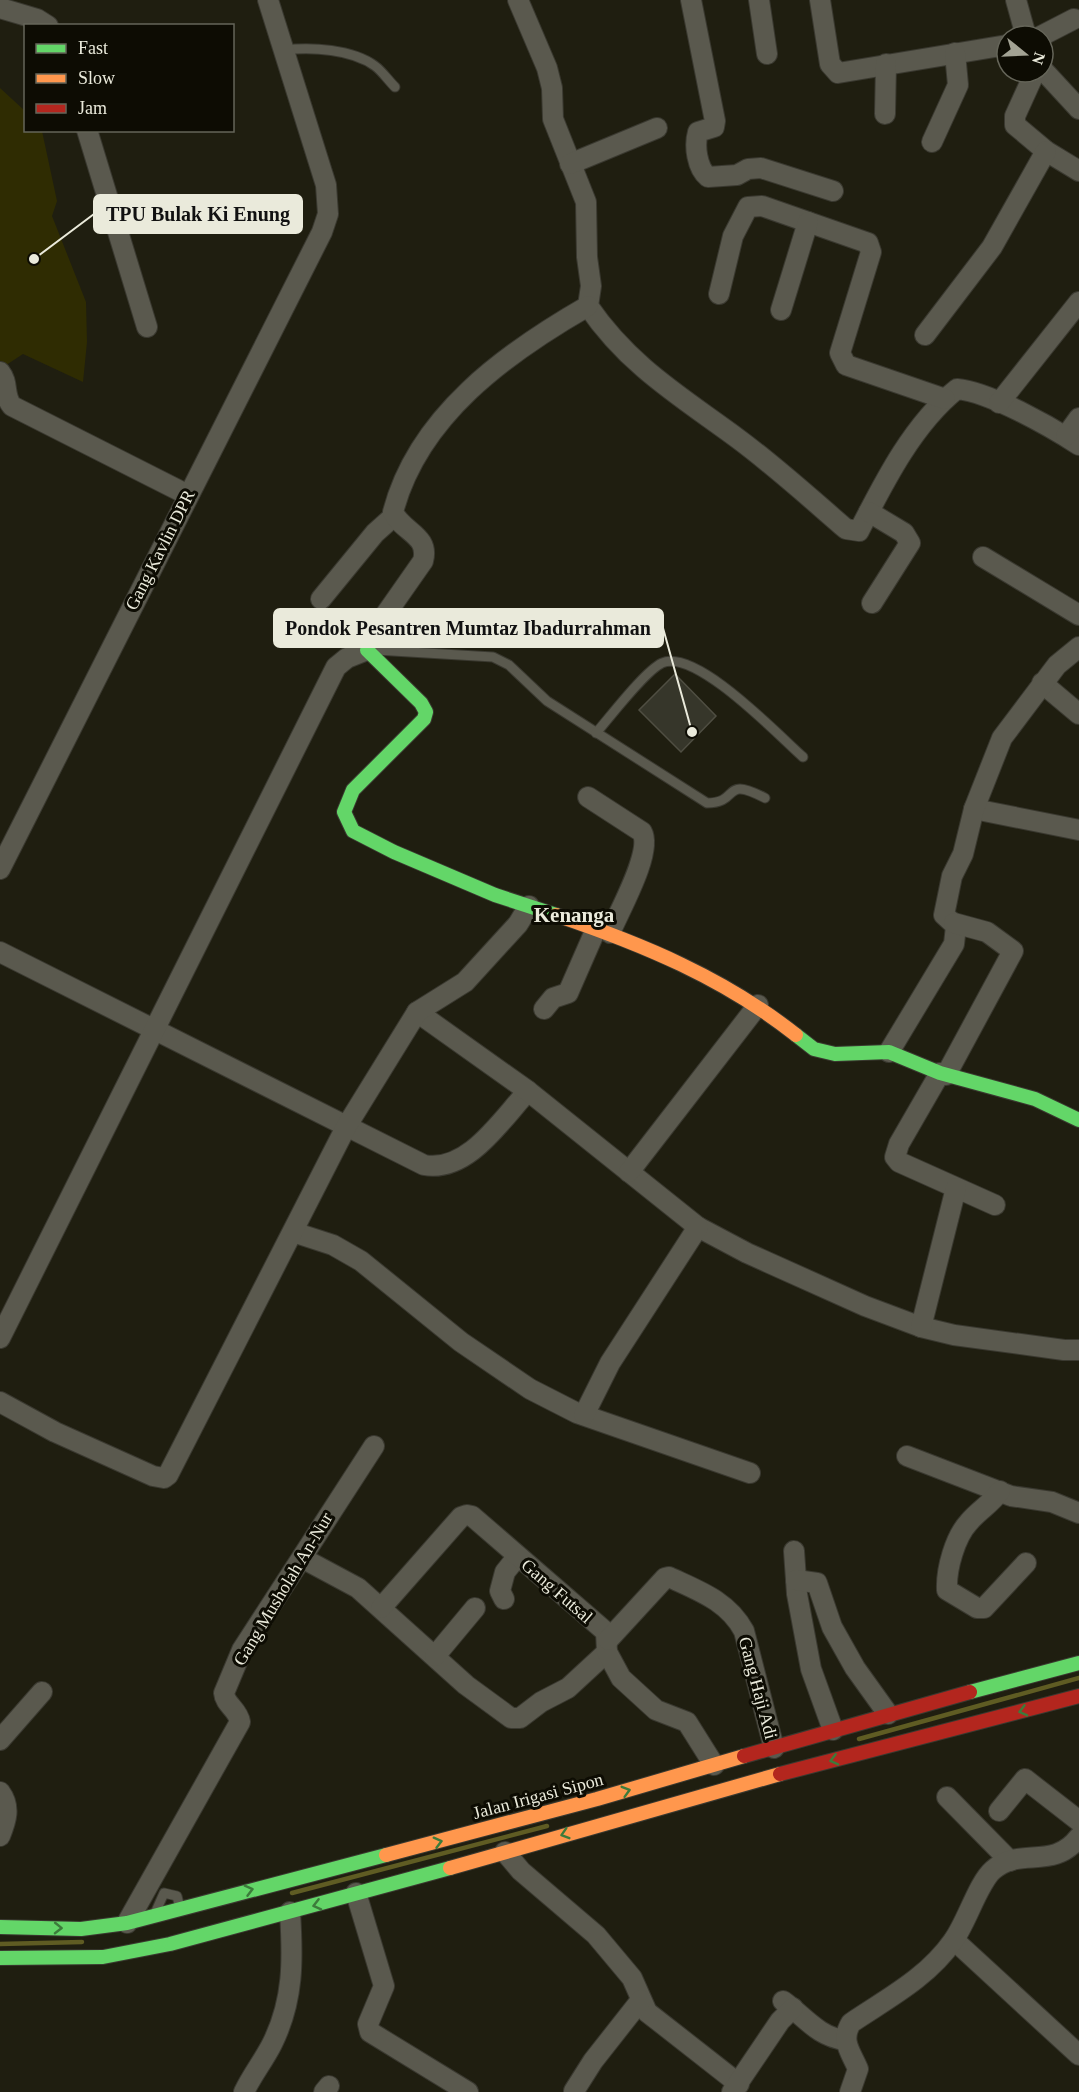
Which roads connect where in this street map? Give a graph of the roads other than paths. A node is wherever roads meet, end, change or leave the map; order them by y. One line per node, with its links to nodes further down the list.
1 (268, 0): 13 (street, Gang Kavlin DPR)
2 (518, 0): 26 (street)
3 (691, 0): 28 (street)
4 (759, 0): 15 (street)
5 (820, 0): 16 (street)
6 (1016, 0): 10 (street)
7 (0, 8): 9 (street)
8 (1074, 19): 11 (street)
9 (45, 24)
10 (1023, 24)
11 (1055, 29)
12 (995, 47): 14 (street)
13 (284, 50): 19 (lane); 41 (street, Gang Kavlin DPR)
14 (955, 53): 16 (street); 24 (street)
15 (767, 54)
16 (886, 64): 21 (street)
17 (1055, 83): 20 (street)
18 (1030, 84): 25 (street)
19 (394, 87)
20 (1079, 110)
21 (885, 114)
22 (657, 128): 26 (street)
23 (88, 132): 34 (street)
24 (932, 142)
25 (1046, 151): 27 (street); 35 (street)
26 (570, 164): 32 (street)
27 (1079, 171)
28 (834, 191)
29 (808, 222): 30 (street); 33 (street); 37 (street)
30 (719, 294)
31 (1079, 302): 38 (street)
32 (588, 306): 42 (street); 43 (street)
33 (781, 310)
34 (147, 327)
35 (925, 335)
36 (0, 372): 41 (street)
37 (945, 399): 38 (street); 42 (street)
38 (999, 403): 40 (street)
39 (1079, 418): 40 (street)
40 (1072, 441)
41 (188, 495): 58 (street, Gang Kavlin DPR)
42 (869, 512): 46 (street)
43 (394, 516): 45 (street); 49 (street)
44 (983, 557): 47 (street)
45 (321, 599)
46 (872, 603)
47 (1079, 615)
48 (1079, 647): 50 (street)
49 (368, 650): 52 (lane); 59 (street); 66 (street)
50 (1042, 683): 51 (street); 56 (street)
51 (1079, 714)
52 (596, 733): 53 (lane); 55 (lane)
53 (802, 757)
54 (588, 797): 61 (street)
55 (765, 798)
56 (974, 809): 57 (street); 60 (street)
57 (1079, 830)
58 (0, 869)
59 (529, 906): 61 (street); 65 (street)
60 (954, 923): 67 (street); 68 (street)
61 (603, 931): 63 (street); 64 (street)
62 (0, 952): 66 (street)
63 (758, 1005): 67 (street); 72 (street)
64 (544, 1009)
65 (417, 1011): 69 (street); 71 (street)
66 (155, 1030): 71 (street); 78 (street)
67 (889, 1052): 68 (street)
68 (943, 1074): 70 (street); 73 (street)
69 (528, 1091): 71 (street); 72 (street)
70 (1079, 1120)
71 (346, 1127): 76 (street)
72 (629, 1172): 75 (street)
73 (956, 1188): 74 (street); 77 (street)
74 (995, 1205)
75 (698, 1227): 77 (street); 81 (street)
76 (293, 1232): 80 (street); 81 (street)
77 (921, 1326): 79 (street)
78 (0, 1338)
79 (1079, 1350)
80 (0, 1402)
81 (584, 1415): 84 (street)
82 (374, 1446): 89 (street, Gang Musholah An-Nur)
83 (907, 1456): 85 (street)
84 (750, 1473)
85 (1000, 1491): 86 (street); 90 (street)
86 (1079, 1513)
87 (794, 1551): 91 (street)
88 (517, 1557): 92 (street); 93 (street, Gang Futsal); 95 (street, Gang Futsal)
89 (302, 1558): 93 (street); 117 (street, Gang Musholah An-Nur)
90 (1026, 1563)
91 (796, 1580): 100 (street); 101 (street)
92 (504, 1599)
93 (381, 1608): 96 (street)
94 (475, 1608): 96 (street)
95 (608, 1646): 96 (street); 103 (street, Gang Haji Adi); 104 (street, Gang Futsal)
96 (435, 1656)
97 (1079, 1663): 100 (street, Jalan Irigasi Sipon)
98 (42, 1692): 102 (street)
99 (1079, 1696): 111 (street, one-way to 111)
100 (888, 1714): 101 (street, Jalan Irigasi Sipon)
101 (833, 1730): 103 (street, Jalan Irigasi Sipon)
102 (0, 1740)
103 (774, 1748): 104 (street, Jalan Irigasi Sipon)
104 (714, 1765): 114 (street, Jalan Irigasi Sipon, one-way to 104)
105 (0, 1792): 109 (street)
106 (947, 1797): 112 (street)
107 (999, 1811): 108 (street)
108 (1079, 1821)
109 (0, 1836)
110 (1079, 1837): 112 (street)
111 (504, 1852): 113 (street); 121 (street)
112 (1010, 1861): 119 (street)
113 (356, 1893): 115 (street, one-way to 115); 127 (street)
114 (180, 1909): 116 (street, Jalan Irigasi Sipon); 116 (lane)
115 (290, 1912): 120 (street); 126 (street)
116 (154, 1916): 117 (street, Jalan Irigasi Sipon)
117 (127, 1923): 118 (street, Jalan Irigasi Sipon, one-way to 117)
118 (0, 1927)
119 (954, 1940): 122 (street); 123 (street)
120 (0, 1958)
121 (641, 2000): 124 (street); 125 (street)
122 (845, 2040): 124 (street); 128 (street)
123 (1079, 2055)
124 (735, 2088)
125 (574, 2091)
126 (244, 2092)
127 (468, 2092)
128 (850, 2092)

